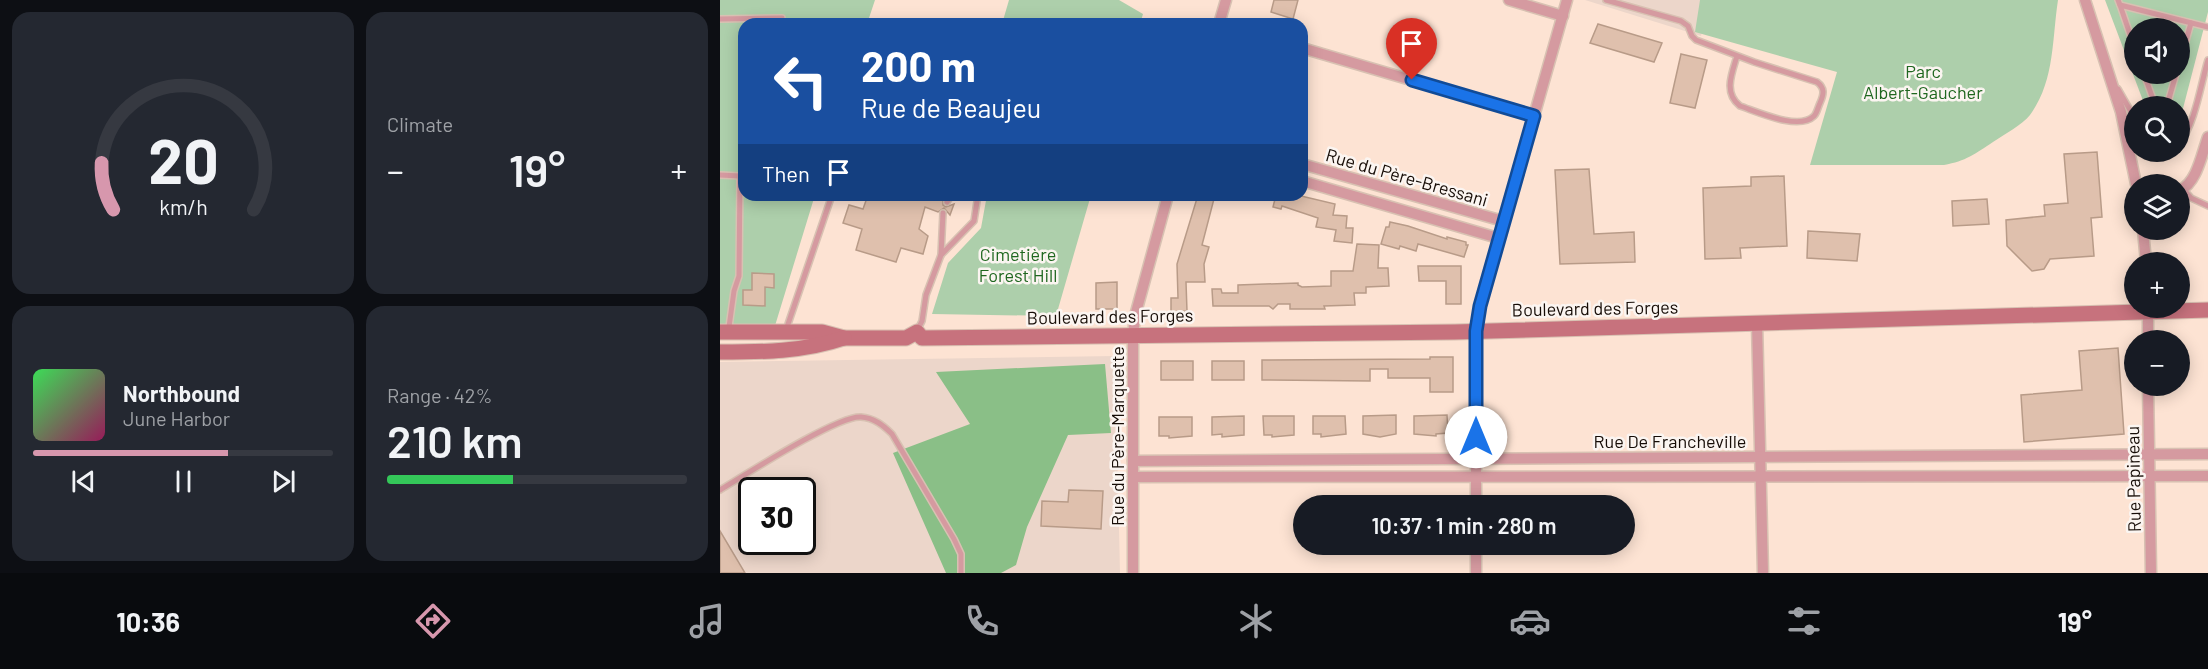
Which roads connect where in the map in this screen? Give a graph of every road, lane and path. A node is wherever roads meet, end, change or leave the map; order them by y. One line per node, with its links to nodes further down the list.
1 (1226, 0): 8 (street)
2 (1509, 0): 7 (street)
3 (1567, 0): 7 (street)
4 (1606, 0): 16 (lane)
5 (2085, 0): 18 (street)
6 (2119, 3): 9 (lane); 12 (lane)
7 (1563, 16): 22 (street)
8 (1222, 18)
9 (2124, 18)
10 (720, 19): 11 (lane)
11 (738, 20)
12 (2191, 23): 13 (lane); 14 (lane)
13 (2190, 27)
14 (2208, 27)
15 (1308, 50): 22 (street)
16 (1737, 56): 16 (lane)
17 (2208, 60): 23 (lane)
18 (2112, 80): 21 (lane); 26 (street)
19 (2148, 84): 20 (lane)
20 (2173, 84)
21 (2124, 100)
22 (1534, 116): 38 (street)
23 (2190, 120)
24 (2208, 137): 29 (street)
25 (1308, 166): 38 (street, Rue du Père-Bressani)
26 (2134, 174)
27 (738, 175): 28 (lane)
28 (720, 176)
29 (2190, 182)
30 (1308, 183): 39 (street, Rue du Père-Bressani)
31 (2190, 197): 36 (lane)
32 (741, 201): 46 (lane)
33 (830, 201): 47 (lane)
34 (977, 201): 40 (lane)
35 (1166, 201): 49 (street, Rue du Père-Marquette)
36 (2208, 205)
37 (943, 213): 40 (lane)
38 (1503, 221): 39 (street)
39 (1498, 238): 45 (street)
40 (940, 255): 48 (lane)
41 (2190, 310): 42 (main road, Boulevard des Forges)
42 (2208, 310)
43 (2124, 311): 44 (main road, Boulevard des Forges)
44 (1757, 323): 45 (main road, Boulevard des Forges); 55 (street)
45 (1476, 331): 49 (main road, Boulevard des Forges); 56 (street)
46 (726, 332): 47 (main road, Boulevard des Forges)
47 (785, 332): 50 (main road, Boulevard des Forges)
48 (917, 332): 49 (main road, Boulevard des Forges); 50 (main road, Boulevard des Forges)
49 (1133, 336): 57 (street, Rue du Père-Marquette)
50 (844, 338): 51 (main road, Boulevard des Forges)
51 (720, 352)
52 (2148, 396): 53 (street, Rue Papineau)
53 (2149, 454): 54 (street, Rue De Francheville); 55 (street, Rue De Francheville); 58 (street, Rue Papineau)
54 (2208, 454)
55 (1762, 457): 56 (street, Rue De Francheville); 62 (street)
56 (1476, 459): 57 (street, Rue De Francheville); 61 (street)
57 (1133, 461): 60 (street, Rue du Père-Marquette)
58 (2149, 476): 59 (street, Rue De Francheville); 62 (street, Rue De Francheville); 70 (street, Rue Papineau)
59 (2208, 476)
60 (1133, 477): 61 (street, Rue De Francheville); 67 (street, Rue du Père-Marquette)
61 (1476, 477): 62 (street, Rue De Francheville); 64 (street)
62 (1762, 477): 69 (street)
63 (720, 490): 66 (lane)
64 (1476, 495)
65 (1476, 555): 68 (street)
66 (961, 573)
67 (1133, 573)
68 (1476, 573)
69 (1763, 573)
70 (2151, 573)

